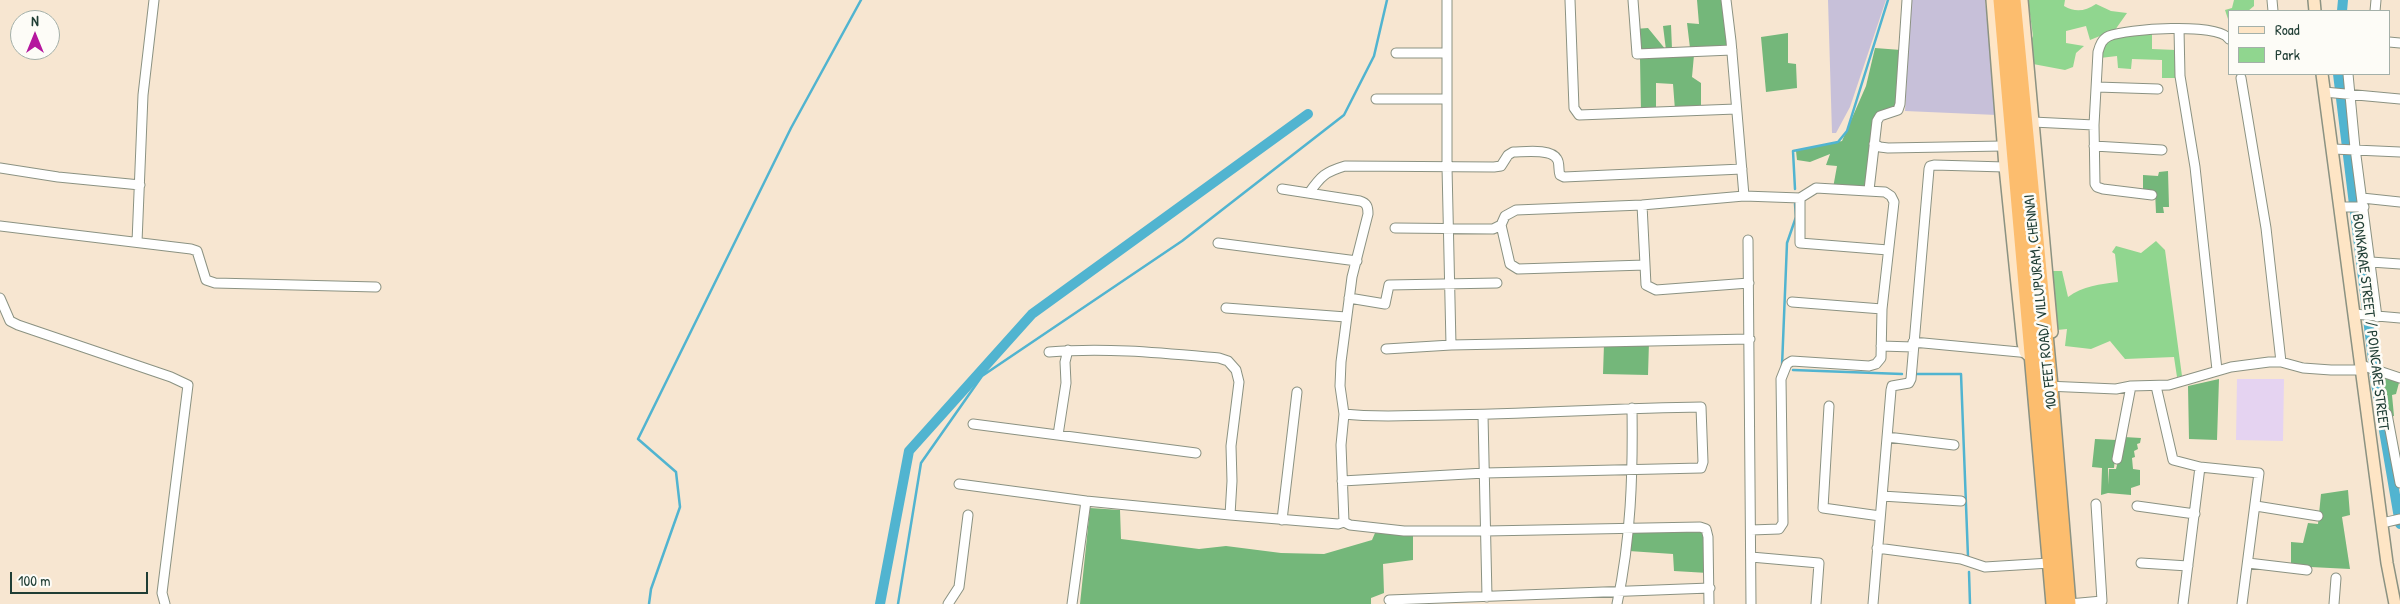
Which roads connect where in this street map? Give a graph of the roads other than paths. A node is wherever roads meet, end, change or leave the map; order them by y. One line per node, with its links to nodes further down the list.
1 (154, 0): 42 (street)
2 (1447, 0): 17 (street)
3 (1570, 0): 28 (street)
4 (1633, 0): 15 (street)
5 (1726, 0): 15 (street)
6 (1907, 0): 31 (street)
7 (1992, 0): 32 (street)
8 (2001, 0): 85 (highway, 100 FEET ROAD/ VILLUPURAM, CHENNAI)
9 (2013, 0): 85 (highway, 100 FEET ROAD/ VILLUPURAM, CHENNAI)
10 (2022, 0): 29 (street)
11 (2376, 0): 12 (street)
12 (2375, 10)
13 (2179, 29): 14 (street); 21 (street); 88 (street)
14 (2228, 38)
15 (1732, 50): 28 (street)
16 (1396, 53): 17 (street)
17 (1447, 53): 26 (street)
18 (2322, 75): 23 (street, BONKARAE STREET / POINCARE STREET)
19 (2348, 75): 24 (street)
20 (2241, 78): 86 (street)
21 (2097, 87): 22 (street); 30 (street)
22 (2158, 89)
23 (2325, 92): 24 (street); 35 (street, BONKARAE STREET / POINCARE STREET)
24 (2350, 94): 27 (street); 34 (street)
25 (1376, 99): 26 (street)
26 (1447, 99): 38 (street)
27 (2400, 100)
28 (1736, 109): 41 (street)
29 (2033, 122): 30 (street); 85 (street)
30 (2094, 125): 33 (street)
31 (1874, 144): 32 (street); 44 (street)
32 (2003, 146): 39 (street)
33 (2094, 146): 36 (street); 46 (street)
34 (2354, 148): 35 (street); 37 (street); 49 (street)
35 (2334, 149): 52 (street, BONKARAE STREET / POINCARE STREET)
36 (2162, 150)
37 (2400, 152)
38 (1447, 166): 41 (street); 45 (street); 56 (street)
39 (2005, 167): 80 (street); 85 (street)
40 (0, 168): 42 (street)
41 (1742, 169): 47 (street)
42 (140, 185): 58 (street)
43 (1282, 190): 45 (street)
44 (1869, 190): 48 (street); 60 (street)
45 (1308, 193): 61 (street)
46 (2152, 195)
47 (1744, 196): 48 (street); 51 (street)
48 (1800, 198): 60 (street)
49 (2363, 202): 50 (street); 52 (street); 62 (street)
50 (2400, 202)
51 (1642, 205): 53 (street); 64 (street)
52 (2340, 207): 74 (street, BONKARAE STREET / POINCARE STREET)
53 (1501, 225): 56 (street); 64 (street)
54 (0, 226): 58 (street)
55 (1395, 228): 56 (street)
56 (1448, 228): 67 (street)
57 (1748, 240): 66 (street)
58 (137, 242): 68 (street)
59 (1218, 243): 61 (street)
60 (1888, 250): 73 (street)
61 (1357, 261): 70 (street)
62 (2371, 262): 63 (street); 76 (street)
63 (2400, 264)
64 (1645, 265): 66 (street)
65 (1497, 283): 67 (street)
66 (1749, 283): 78 (street)
67 (1450, 284): 70 (street); 79 (street)
68 (376, 287)
69 (0, 298): 142 (street)
70 (1350, 298): 75 (street)
71 (1792, 302): 73 (street)
72 (1226, 308): 75 (street)
73 (1882, 309): 81 (street)
74 (2355, 314): 76 (street); 87 (street, BONKARAE STREET / POINCARE STREET)
75 (1346, 317): 96 (street)
76 (2377, 317): 77 (street)
77 (2400, 318)
78 (1750, 339): 79 (street); 127 (street)
79 (1452, 344): 82 (street)
80 (1913, 344): 81 (street); 85 (street); 101 (street)
81 (1881, 346): 127 (street)
82 (1386, 349)
83 (1068, 350): 84 (street); 100 (street); 119 (street)
84 (1050, 352)
85 (2034, 354): 90 (highway, 100 FEET ROAD/ VILLUPURAM, CHENNAI)
86 (2281, 362): 87 (street); 88 (street)
87 (2361, 367): 89 (street); 125 (street, BONKARAE STREET / POINCARE STREET)
88 (2217, 370): 92 (street)
89 (2398, 377)
90 (2043, 386): 91 (street); 131 (highway, 100 FEET ROAD/ VILLUPURAM, CHENNAI); 151 (highway, 100 FEET ROAD/ VILLUPURAM, CHENNAI)
91 (2131, 386): 92 (street); 104 (street)
92 (2156, 386): 105 (street)
93 (1296, 392): 123 (street)
94 (1829, 406): 120 (street)
95 (1632, 408): 98 (street); 106 (street); 106 (street)
96 (1344, 414): 98 (street); 108 (street)
97 (2387, 414): 109 (street)
98 (1483, 415): 107 (street)
99 (973, 424): 100 (street)
100 (1058, 435): 103 (street)
101 (1887, 437): 102 (street); 111 (street)
102 (1954, 445)
103 (1196, 454)
104 (2117, 459)
105 (2200, 467): 116 (street); 117 (street)
106 (1633, 469): 107 (street); 126 (street)
107 (1485, 473): 108 (street); 128 (street)
108 (1342, 481): 124 (street)
109 (2400, 482)
110 (959, 484): 112 (street)
111 (1882, 496): 113 (street); 120 (street)
112 (1086, 500): 119 (street); 144 (street)
113 (1961, 502)
114 (2096, 504): 151 (street)
115 (2137, 506): 117 (street)
116 (2256, 506): 121 (street); 133 (street)
117 (2195, 514): 134 (street)
118 (968, 515): 143 (street)
119 (1230, 515): 123 (street)
120 (1880, 516): 129 (street)
121 (2318, 516)
122 (2400, 519): 125 (street)
123 (1282, 520): 124 (street)
124 (1344, 522): 128 (street)
125 (2384, 523): 155 (street, BONKARAE STREET / POINCARE STREET)
126 (1628, 528): 128 (street); 137 (street); 138 (street)
127 (1751, 530): 130 (street)
128 (1486, 531): 139 (street)
129 (1878, 548): 131 (street); 149 (street)
130 (1751, 557): 147 (street); 148 (street)
131 (2050, 563): 150 (highway, 100 FEET ROAD/ VILLUPURAM, CHENNAI)
132 (2141, 563): 134 (street)
133 (2248, 563): 135 (street); 153 (street)
134 (2188, 566): 152 (street)
135 (2307, 570)
136 (2336, 578): 154 (street)
137 (1710, 588): 138 (street); 146 (street)
138 (1620, 591): 139 (street); 145 (street)
139 (1487, 597): 141 (street)
140 (1389, 600): 141 (street)
141 (1461, 601)
142 (165, 604)
143 (948, 604)
144 (1072, 604)
145 (1617, 604)
146 (1709, 604)
147 (1753, 604)
148 (1816, 604)
149 (1874, 604)
150 (2054, 604)
151 (2069, 604)
152 (2183, 604)
153 (2242, 604)
154 (2334, 604)
155 (2395, 604)

